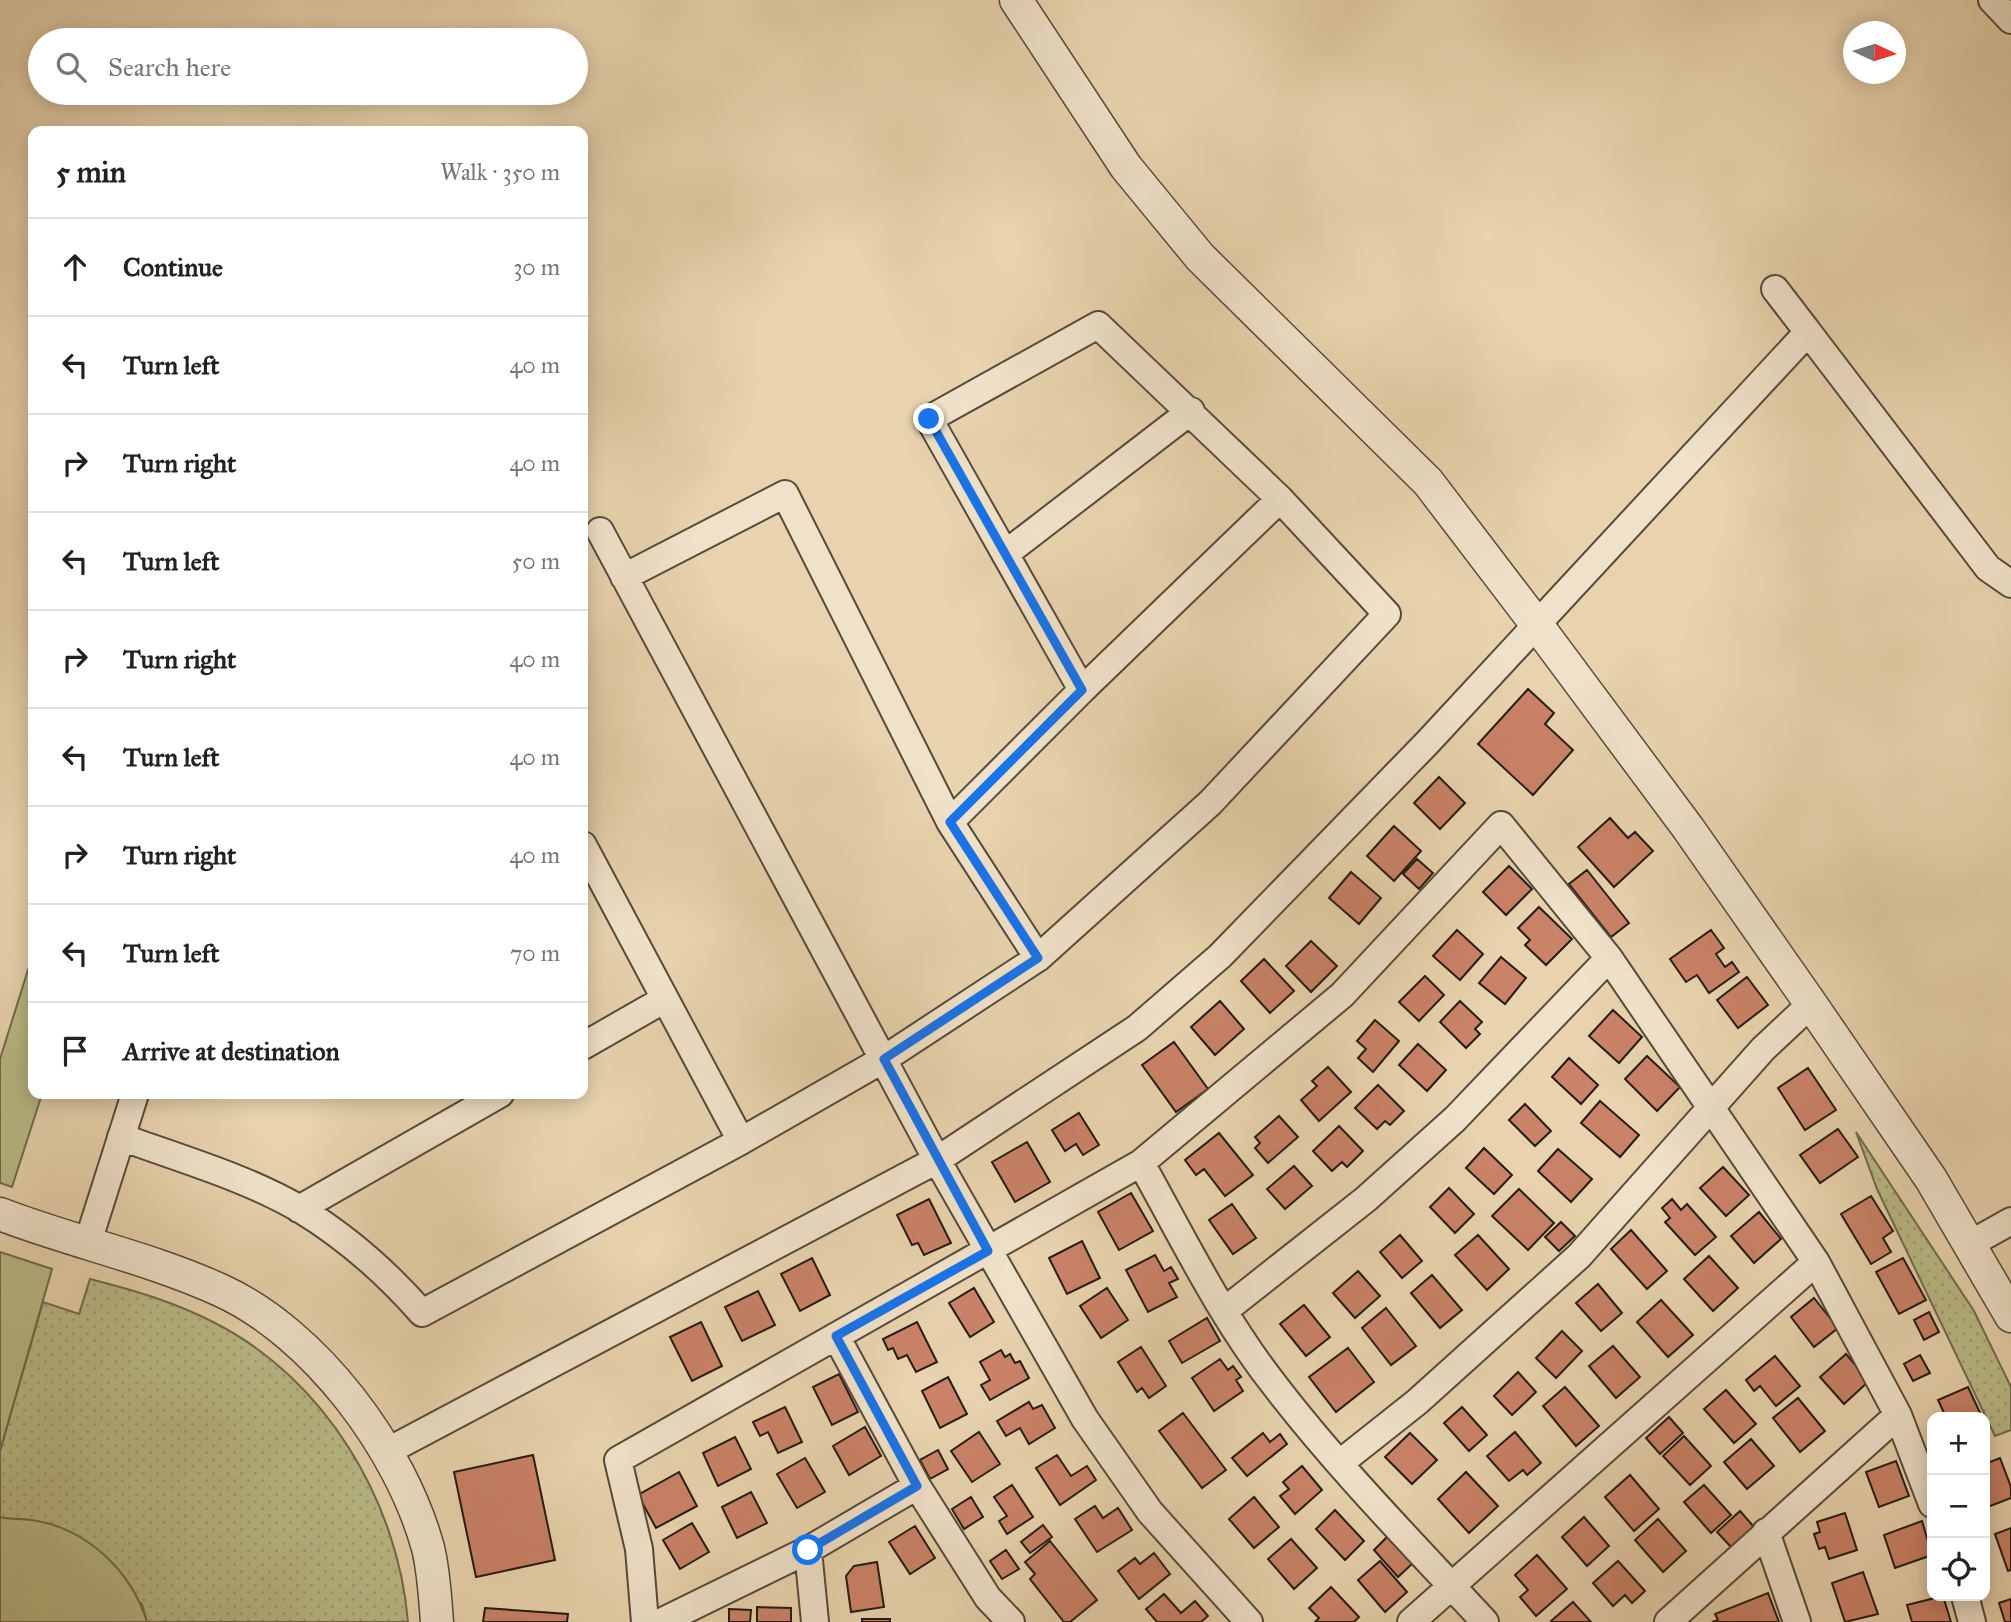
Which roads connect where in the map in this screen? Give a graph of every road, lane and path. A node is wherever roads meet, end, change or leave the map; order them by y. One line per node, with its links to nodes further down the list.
1 (1016, 0): 12 (street)
2 (1992, 0): 3 (street)
3 (2011, 20)
4 (1775, 289): 5 (street)
5 (1808, 332): 11 (street); 12 (street)
6 (1191, 411): 7 (street); 9 (street); 9 (street)
7 (1280, 499): 13 (street); 16 (street)
8 (600, 531): 10 (street)
9 (1005, 554): 13 (street)
10 (624, 577): 14 (street); 21 (street)
11 (2011, 584)
12 (1536, 625): 19 (street); 27 (street)
13 (1082, 690): 14 (street)
14 (950, 822): 16 (street)
15 (588, 862): 18 (street)
16 (1038, 958): 21 (street)
17 (1609, 958): 24 (street); 28 (street); 36 (street)
18 (665, 999): 20 (street); 26 (street)
19 (1811, 1004): 24 (street); 32 (street)
20 (588, 1043)
21 (884, 1059): 26 (street); 27 (street)
22 (133, 1099): 25 (street)
23 (491, 1099): 29 (street)
24 (1711, 1107): 35 (street); 41 (street)
25 (121, 1137): 29 (street); 33 (street)
26 (741, 1141): 29 (street)
27 (937, 1160): 34 (street); 40 (street)
28 (1141, 1163): 34 (street); 36 (street)
29 (299, 1209)
30 (0, 1214): 33 (street)
31 (2011, 1221): 32 (street)
32 (1970, 1244): 37 (street)
33 (87, 1245): 40 (street)
34 (988, 1251): 38 (street); 54 (street)
35 (1816, 1262): 39 (street); 46 (street)
36 (1224, 1311): 41 (street)
37 (2011, 1316)
38 (836, 1336): 42 (street); 50 (street)
39 (1898, 1415): 43 (street); 44 (street)
40 (386, 1452): 49 (street)
41 (1340, 1463): 46 (street)
42 (917, 1486): 45 (street); 48 (street)
43 (1927, 1491)
44 (1766, 1532): 57 (street); 58 (street)
45 (808, 1550): 51 (street); 52 (street)
46 (1451, 1586): 55 (street); 56 (street)
47 (1966, 1601): 59 (street)
48 (988, 1610): 53 (street)
49 (437, 1622)
50 (645, 1622)
51 (661, 1622)
52 (815, 1622)
53 (1011, 1622)
54 (1249, 1622)
55 (1411, 1622)
56 (1485, 1622)
57 (1668, 1622)
58 (1797, 1622)
59 (1972, 1622)

